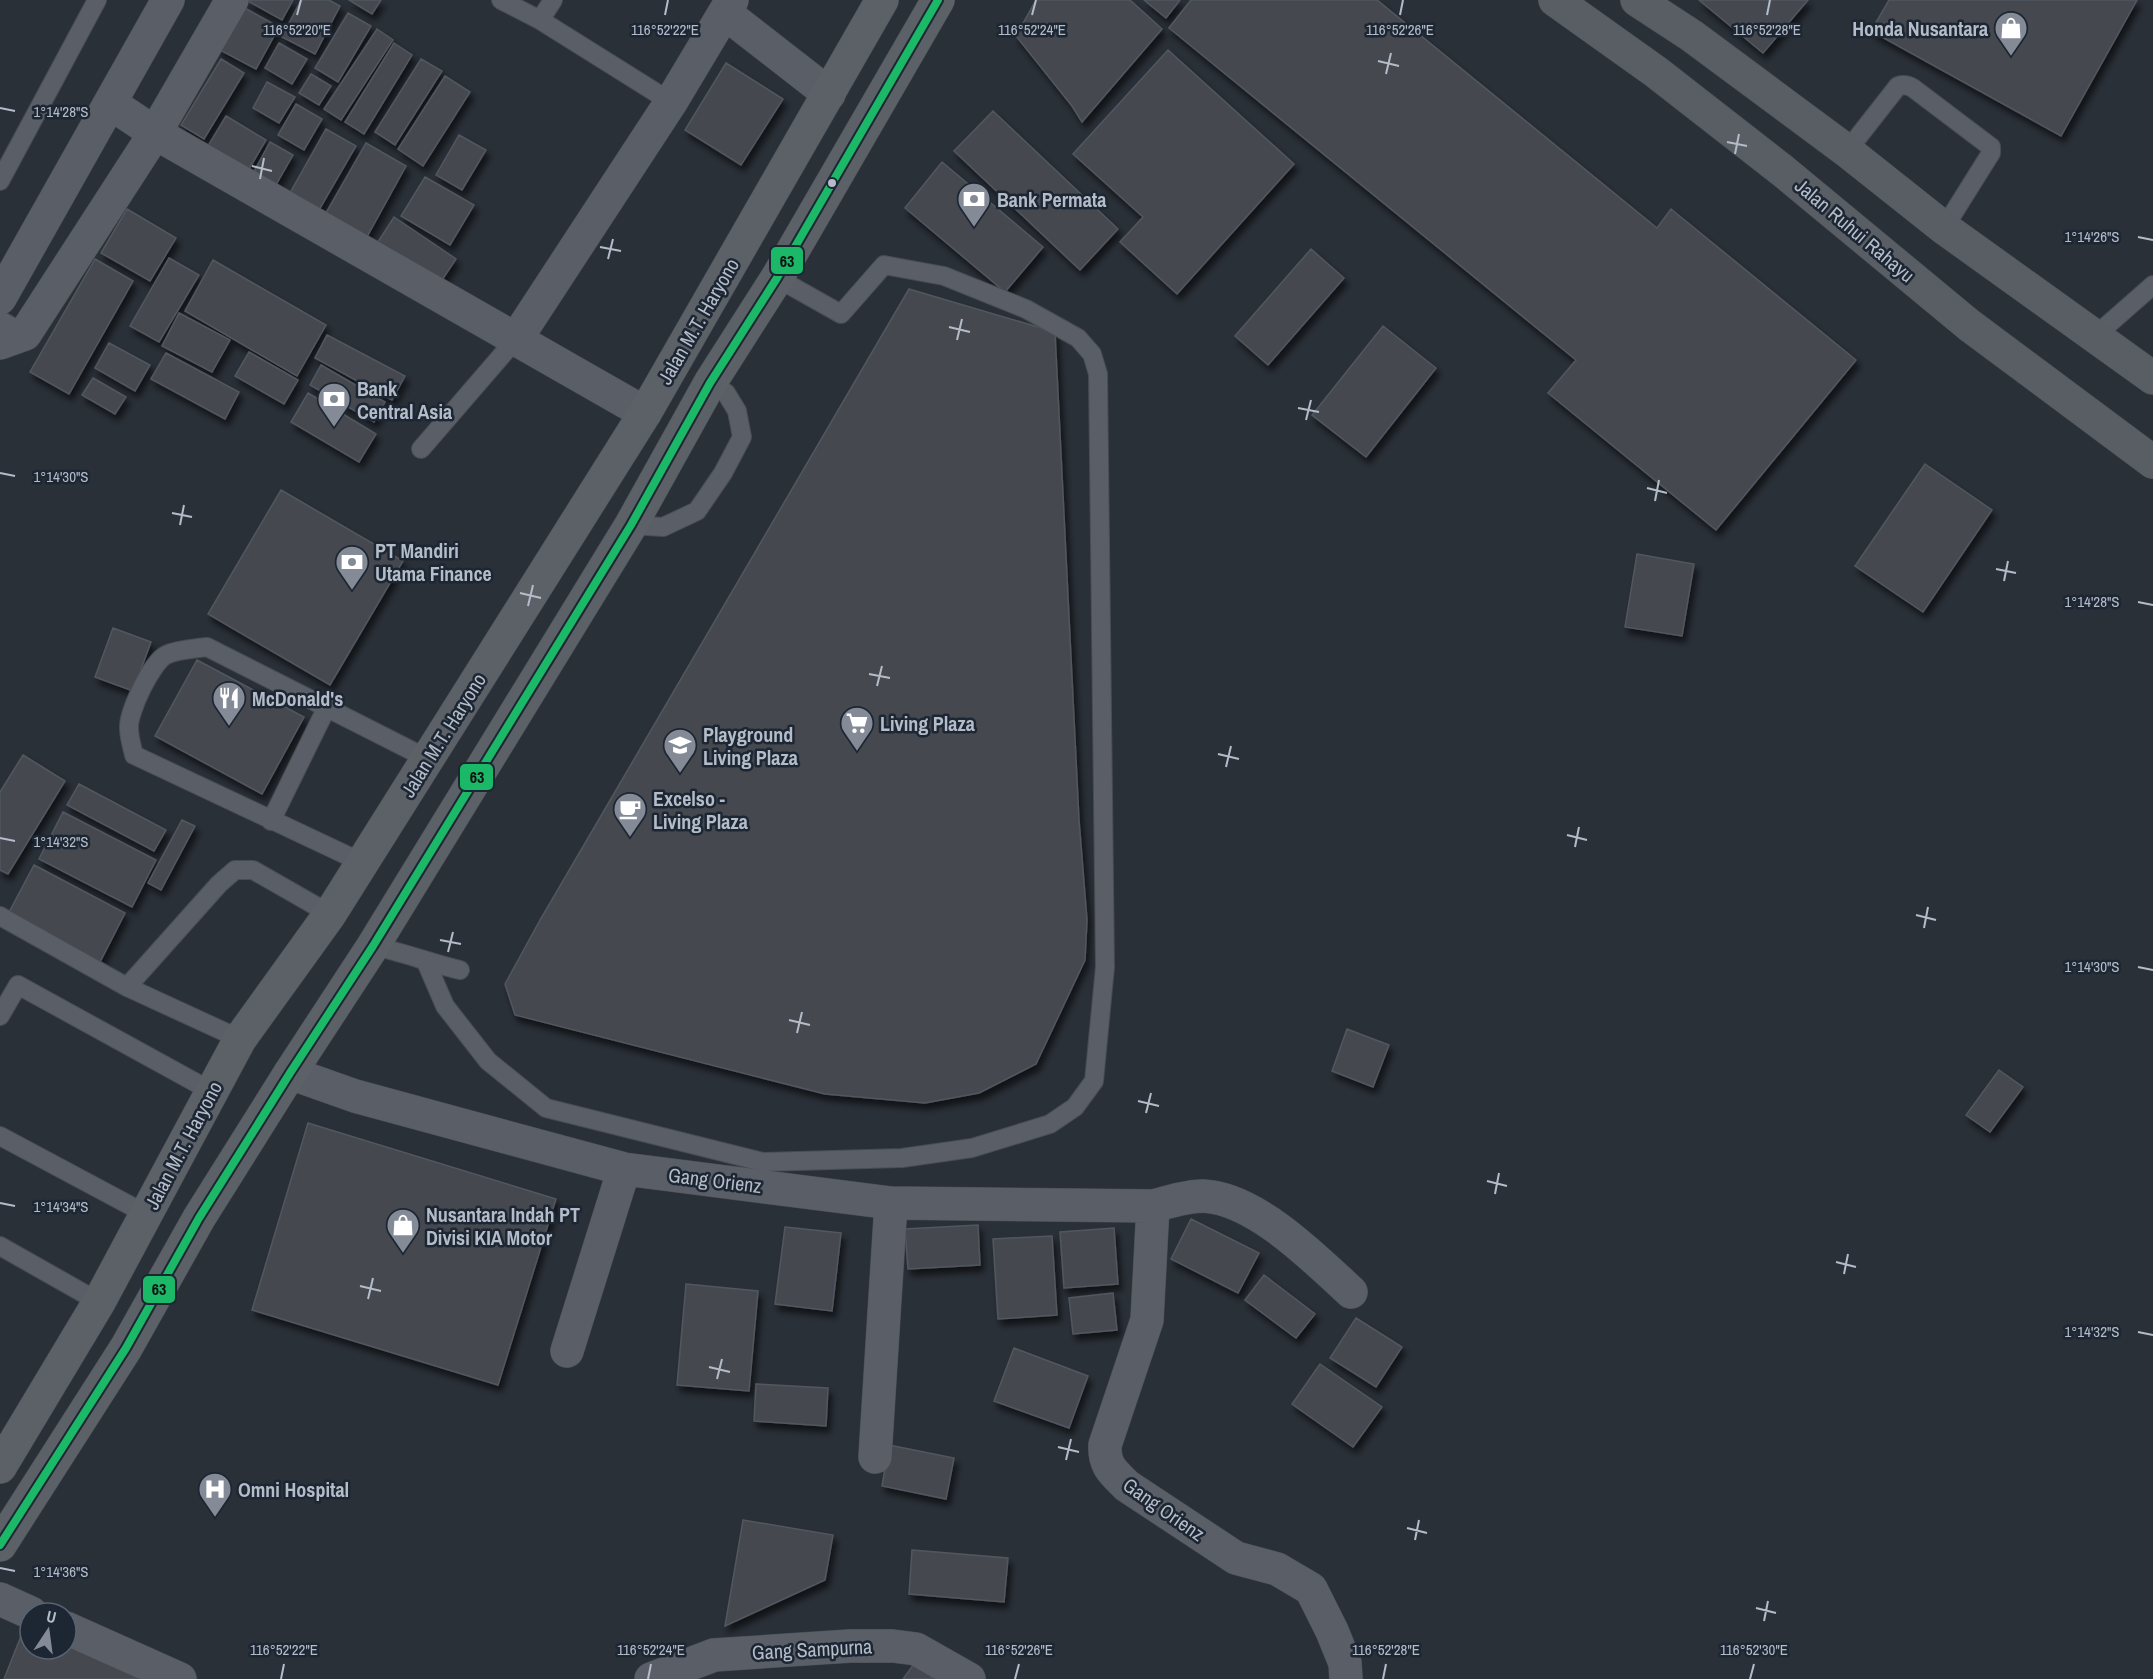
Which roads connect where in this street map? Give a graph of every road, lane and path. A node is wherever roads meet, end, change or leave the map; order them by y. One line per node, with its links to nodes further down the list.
1 (97, 0): 17 (lane)
2 (168, 0): 14 (street)
3 (232, 0): 15 (street)
4 (501, 0): 11 (lane)
5 (553, 0): 11 (lane)
6 (882, 0): 12 (main road, Jalan M.T. Haryono)
7 (938, 0): 19 (main road)
8 (1555, 0): 29 (main road, Jalan Ruhui Rahayu)
9 (1637, 0): 16 (main road)
10 (728, 7): 12 (street); 13 (street)
11 (540, 20): 13 (lane)
12 (829, 94): 27 (main road, Jalan M.T. Haryono)
13 (671, 102): 24 (street)
14 (110, 103): 15 (street); 21 (street)
15 (155, 133): 22 (street); 24 (street)
16 (1847, 151): 18 (main road); 18 (lane)
17 (0, 181)
18 (1944, 228): 23 (main road)
19 (777, 278): 26 (main road); 38 (lane)
20 (2153, 285): 23 (lane)
21 (0, 298)
22 (8, 332)
23 (2095, 336): 25 (main road)
24 (516, 339): 27 (street); 28 (lane)
25 (2153, 378)
26 (710, 383): 30 (main road); 30 (lane)
27 (645, 413): 32 (main road, Jalan M.T. Haryono)
28 (421, 449)
29 (2153, 462)
30 (631, 525): 37 (main road)
31 (327, 707): 32 (lane); 33 (lane); 33 (lane)
32 (428, 759): 34 (main road, Jalan M.T. Haryono)
33 (271, 821): 34 (lane)
34 (362, 862): 35 (main road, Jalan M.T. Haryono)
35 (330, 914): 40 (lane); 42 (main road, Jalan M.T. Haryono)
36 (0, 916): 40 (lane)
37 (373, 946): 38 (lane); 43 (main road)
38 (426, 962): 39 (lane)
39 (460, 970)
40 (127, 987): 42 (lane)
41 (0, 1016): 44 (lane)
42 (240, 1039): 44 (main road, Jalan M.T. Haryono)
43 (290, 1073): 46 (street, Gang Orienz); 56 (main road)
44 (212, 1091): 49 (main road, Jalan M.T. Haryono)
45 (0, 1136): 49 (lane)
46 (624, 1169): 47 (street, Gang Orienz); 53 (street)
47 (891, 1203): 48 (street, Gang Orienz); 54 (street)
48 (1153, 1206): 51 (street, Gang Orienz); 63 (street, Gang Orienz)
49 (146, 1214): 52 (main road, Jalan M.T. Haryono)
50 (0, 1246): 52 (lane)
51 (1351, 1292)
52 (99, 1302): 55 (main road, Jalan M.T. Haryono)
53 (567, 1351)
54 (875, 1457)
55 (0, 1467)
56 (0, 1545)
57 (0, 1599): 58 (street)
58 (18, 1607)
59 (78, 1634): 60 (street)
60 (180, 1679)
61 (651, 1679): 62 (street, Gang Sampurna)
62 (969, 1679)
63 (1346, 1679)

